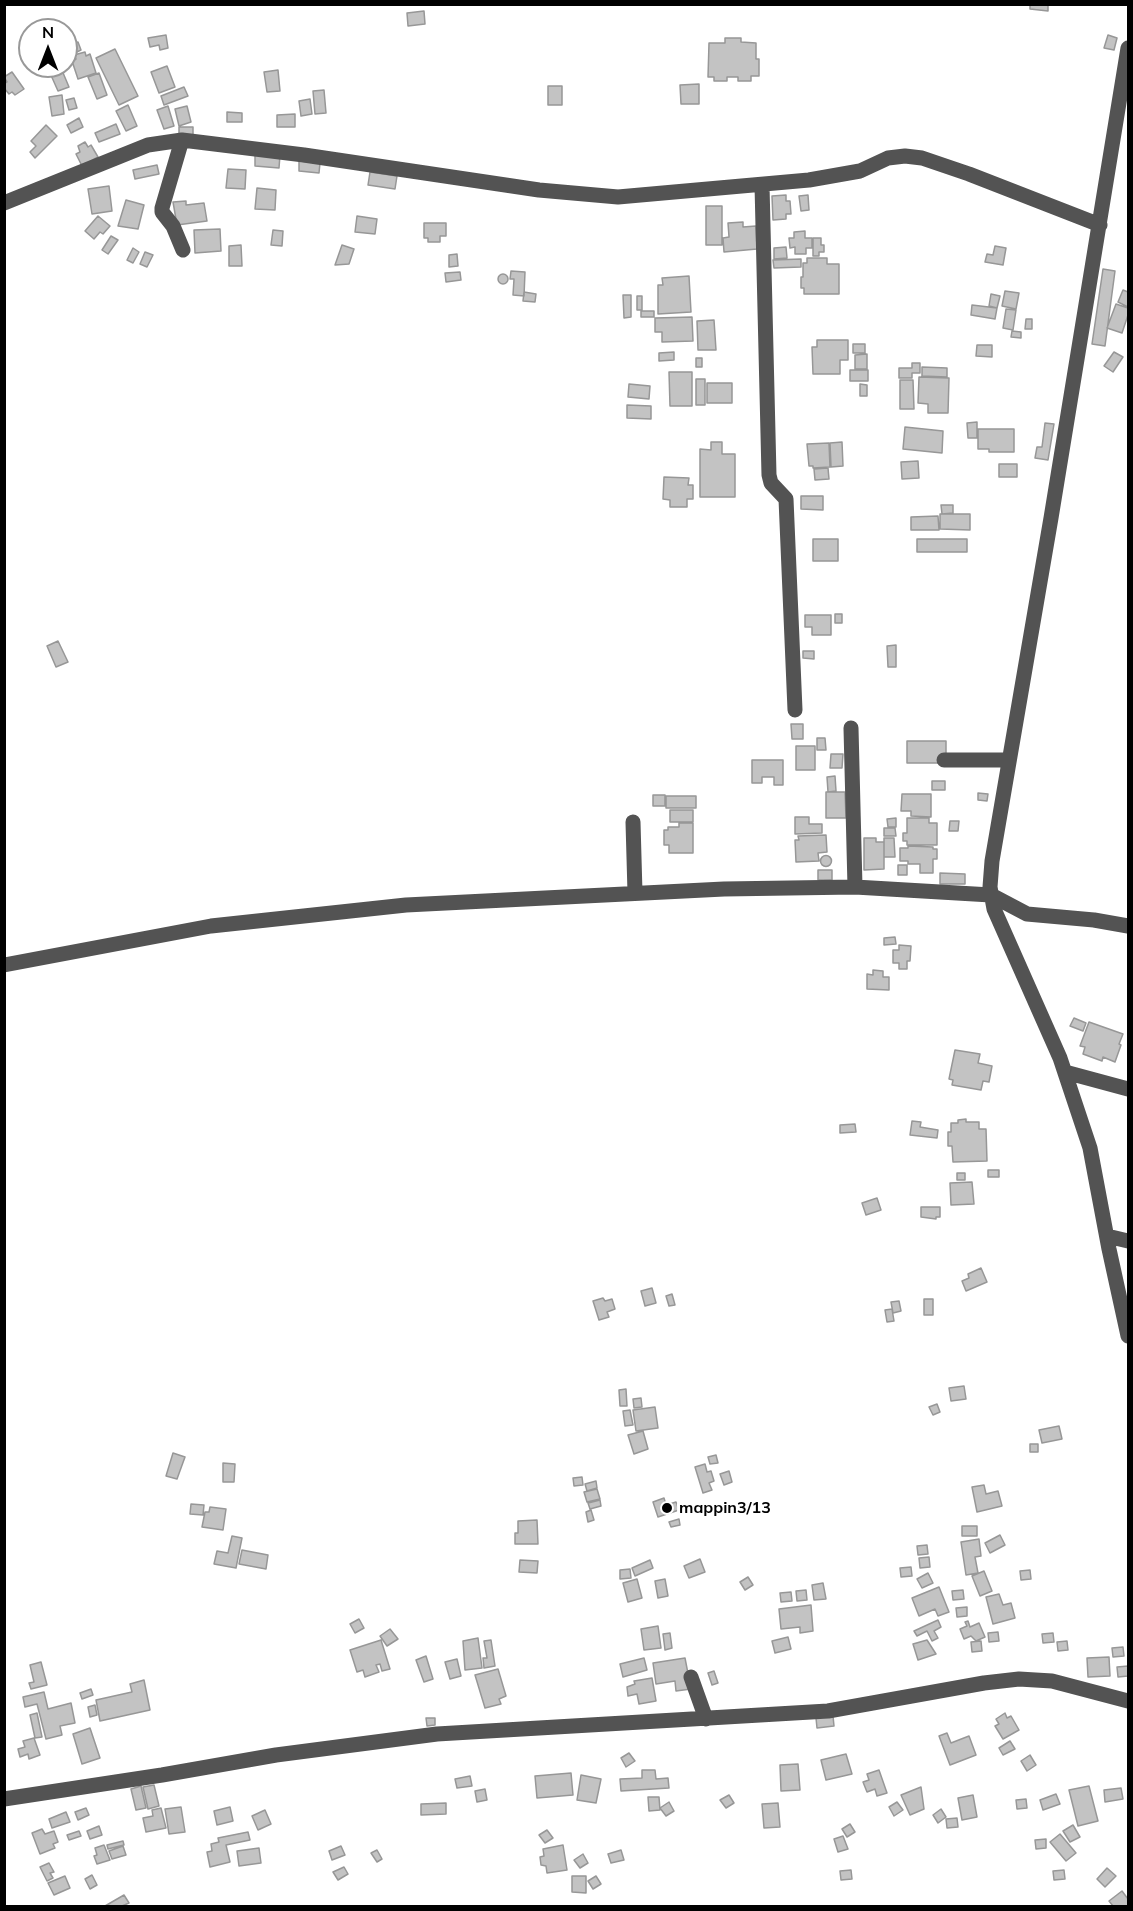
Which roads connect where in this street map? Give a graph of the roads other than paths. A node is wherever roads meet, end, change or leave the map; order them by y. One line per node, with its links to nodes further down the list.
1 (1128, 48): 5 (street)
2 (182, 140): 3 (street); 4 (street); 6 (street)
3 (762, 185): 5 (street); 7 (street)
4 (4, 203)
5 (1100, 225): 10 (street)
6 (183, 250)
7 (795, 710)
8 (850, 728): 12 (street)
9 (944, 760): 10 (street)
10 (1010, 760): 14 (street)
11 (633, 822): 13 (street)
12 (855, 887): 13 (street); 14 (street)
13 (635, 893): 16 (street)
14 (991, 895): 15 (street); 17 (street)
15 (1128, 926)
16 (4, 965)
17 (1065, 1072): 18 (street); 19 (street)
18 (1128, 1089)
19 (1107, 1236): 20 (street); 21 (street)
20 (1128, 1241)
21 (1128, 1336)
22 (691, 1677): 24 (street)
23 (1128, 1701): 24 (street)
24 (706, 1719): 25 (street)
25 (4, 1798)

